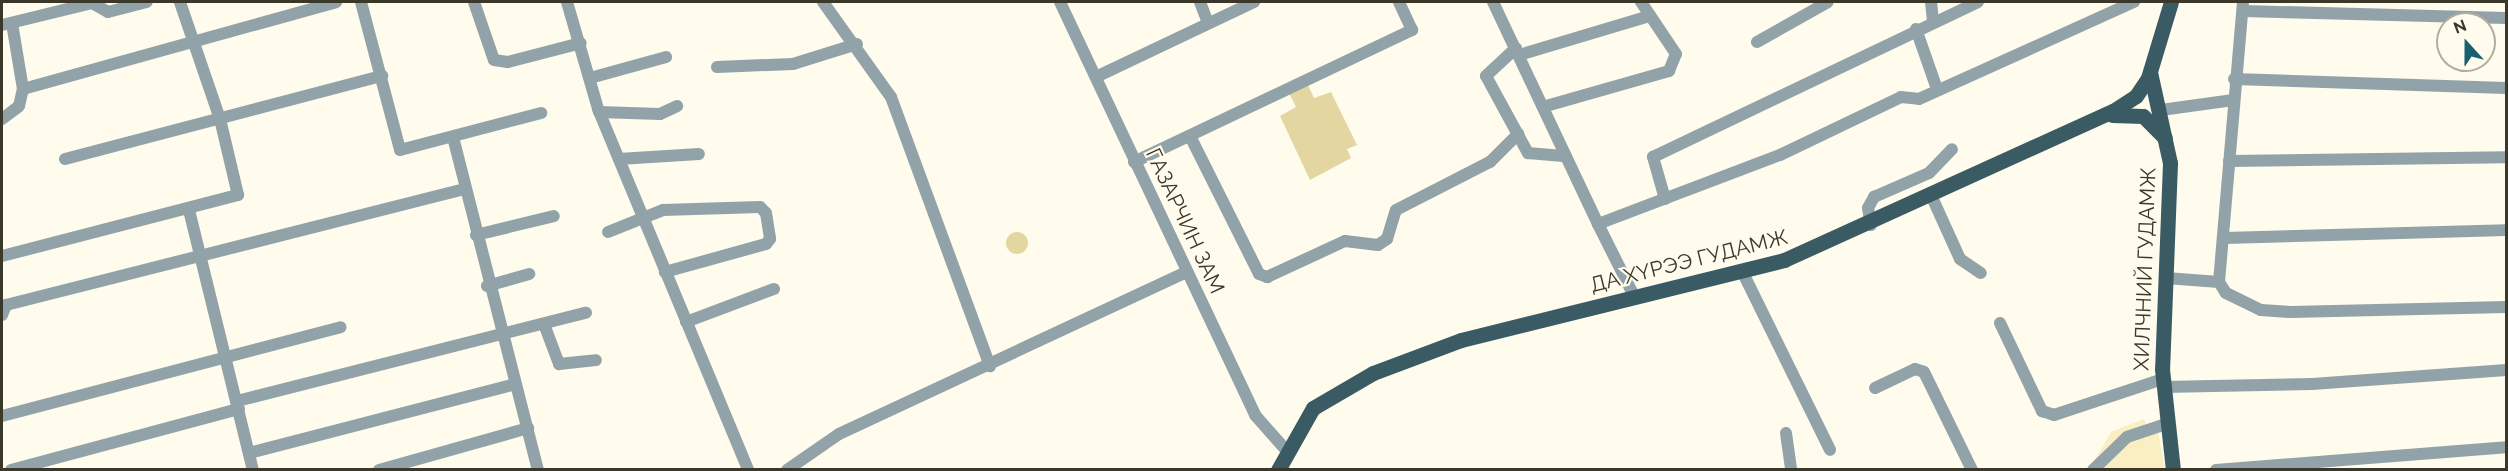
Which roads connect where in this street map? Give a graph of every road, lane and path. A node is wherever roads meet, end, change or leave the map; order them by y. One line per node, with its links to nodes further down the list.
1 (147, 2): 24 (street)
2 (180, 2): 26 (street)
3 (336, 2): 26 (street)
4 (362, 2): 34 (street)
5 (474, 2): 28 (street)
6 (567, 2): 28 (street)
7 (823, 2): 29 (street)
8 (1060, 2): 35 (street, ГАЗАРЧИН ЗАМ)
9 (1200, 2): 23 (street)
10 (1254, 2): 23 (street)
11 (1399, 2): 53 (street)
12 (1493, 2): 30 (street)
13 (1641, 2): 20 (street)
14 (1828, 2): 27 (street)
15 (1931, 2): 22 (street)
16 (1978, 2): 22 (street)
17 (2134, 2): 40 (street)
18 (2171, 2): 33 (main road, ДА ХҮРЭЭ ГУДАМЖ)
19 (2243, 6): 21 (street); 37 (street)
20 (1650, 16): 30 (street); 44 (street)
21 (2506, 18)
22 (1933, 21): 25 (street)
23 (1208, 23): 35 (street)
24 (7, 24): 39 (street)
25 (1916, 29): 40 (street); 66 (street)
26 (196, 42): 39 (street); 51 (street)
27 (1756, 42)
28 (581, 43): 36 (street)
29 (857, 44): 32 (street); 98 (street)
30 (1518, 52): 44 (street); 52 (street)
31 (666, 57): 36 (street)
32 (717, 67)
33 (2150, 72): 41 (main road, ДА ХҮРЭЭ ГУДАМЖ); 45 (main road, ХИЛЧНИЙ ГУДАМЖ)
34 (382, 76): 51 (street); 54 (street)
35 (1098, 76): 63 (street, ГАЗАРЧИН ЗАМ)
36 (590, 78): 46 (street)
37 (2234, 79): 38 (street); 42 (street)
38 (2506, 88)
39 (23, 89): 50 (street)
40 (1937, 89): 66 (street)
41 (2136, 96): 48 (main road); 49 (main road, ДА ХҮРЭЭ ГУДАМЖ)
42 (2232, 100): 45 (street); 62 (street)
43 (677, 106): 46 (street)
44 (1546, 106): 58 (street)
45 (2161, 110): 55 (main road, ХИЛЧНИЙ ГУДАМЖ)
46 (599, 112): 61 (street)
47 (541, 113): 54 (street)
48 (2138, 114): 49 (main road); 55 (main road)
49 (2100, 118): 65 (main road, ДА ХҮРЭЭ ГУДАМЖ)
50 (2, 119)
51 (220, 119): 60 (street); 67 (street)
52 (1518, 134): 53 (street); 58 (street)
53 (1190, 136): 63 (street)
54 (453, 137): 64 (street)
55 (2168, 145): 83 (main road, ХИЛЧНИЙ ГУДАМЖ)
56 (1952, 149): 71 (street)
57 (699, 154): 61 (street)
58 (1566, 156): 70 (street)
59 (2506, 157): 62 (street)
60 (65, 159)
61 (619, 159): 69 (street)
62 (2229, 161): 75 (street)
63 (1134, 162): 78 (street, ГАЗАРЧИН ЗАМ)
64 (466, 189): 74 (street); 76 (street)
65 (1931, 195): 71 (main road, ДА ХҮРЭЭ ГУДАМЖ); 81 (street)
66 (1665, 199): 70 (street)
67 (189, 210): 76 (street); 77 (street)
68 (554, 216): 74 (street)
69 (643, 216): 73 (street); 79 (street); 79 (street)
70 (1598, 224): 87 (street)
71 (1871, 225): 80 (main road, ДА ХҮРЭЭ ГУДАМЖ)
72 (2506, 230): 75 (street)
73 (609, 231)
74 (476, 235): 85 (street)
75 (2224, 238): 84 (street)
76 (200, 255): 90 (street); 96 (street)
77 (2, 256)
78 (1187, 272): 98 (street); 109 (street, ГАЗАРЧИН ЗАМ)
79 (665, 273): 91 (street)
80 (1743, 273): 87 (main road, ДА ХҮРЭЭ ГУДАМЖ); 110 (street)
81 (1981, 273)
82 (529, 274): 85 (street)
83 (2166, 278): 84 (street); 100 (main road, ХИЛЧНИЙ ГУДАМЖ)
84 (2219, 282): 88 (street)
85 (487, 286): 95 (street)
86 (774, 289): 91 (street)
87 (1635, 298): 109 (main road, ДА ХҮРЭЭ ГУДАМЖ)
88 (2506, 307)
89 (586, 313): 93 (street)
90 (2, 315)
91 (686, 322): 116 (street)
92 (2000, 323): 100 (street)
93 (544, 324): 95 (street); 97 (street)
94 (341, 327): 96 (street)
95 (501, 336): 101 (street); 103 (street)
96 (225, 356): 103 (street); 104 (street)
97 (596, 360)
98 (990, 366): 117 (street)
99 (2506, 370): 100 (street)
100 (2163, 383): 105 (main road, ХИЛЧНИЙ ГУДАМЖ)
101 (515, 384): 106 (street); 111 (street)
102 (1875, 388): 120 (street)
103 (238, 405): 111 (street); 112 (street)
104 (2, 416)
105 (2166, 424): 121 (street); 122 (main road, ХИЛЧНИЙ ГУДАМЖ)
106 (528, 428): 114 (street); 115 (street)
107 (1786, 433): 119 (street)
108 (2506, 447): 123 (street)
109 (1286, 450): 118 (main road, ДА ХҮРЭЭ ГУДАМЖ)
110 (1830, 450)
111 (249, 453): 113 (street)
112 (11, 470)
113 (253, 470)
114 (379, 470)
115 (538, 470)
116 (748, 470)
117 (787, 470)
118 (1278, 470)
119 (1791, 470)
120 (1972, 470)
121 (2093, 470)
122 (2173, 470)
123 (2216, 470)

